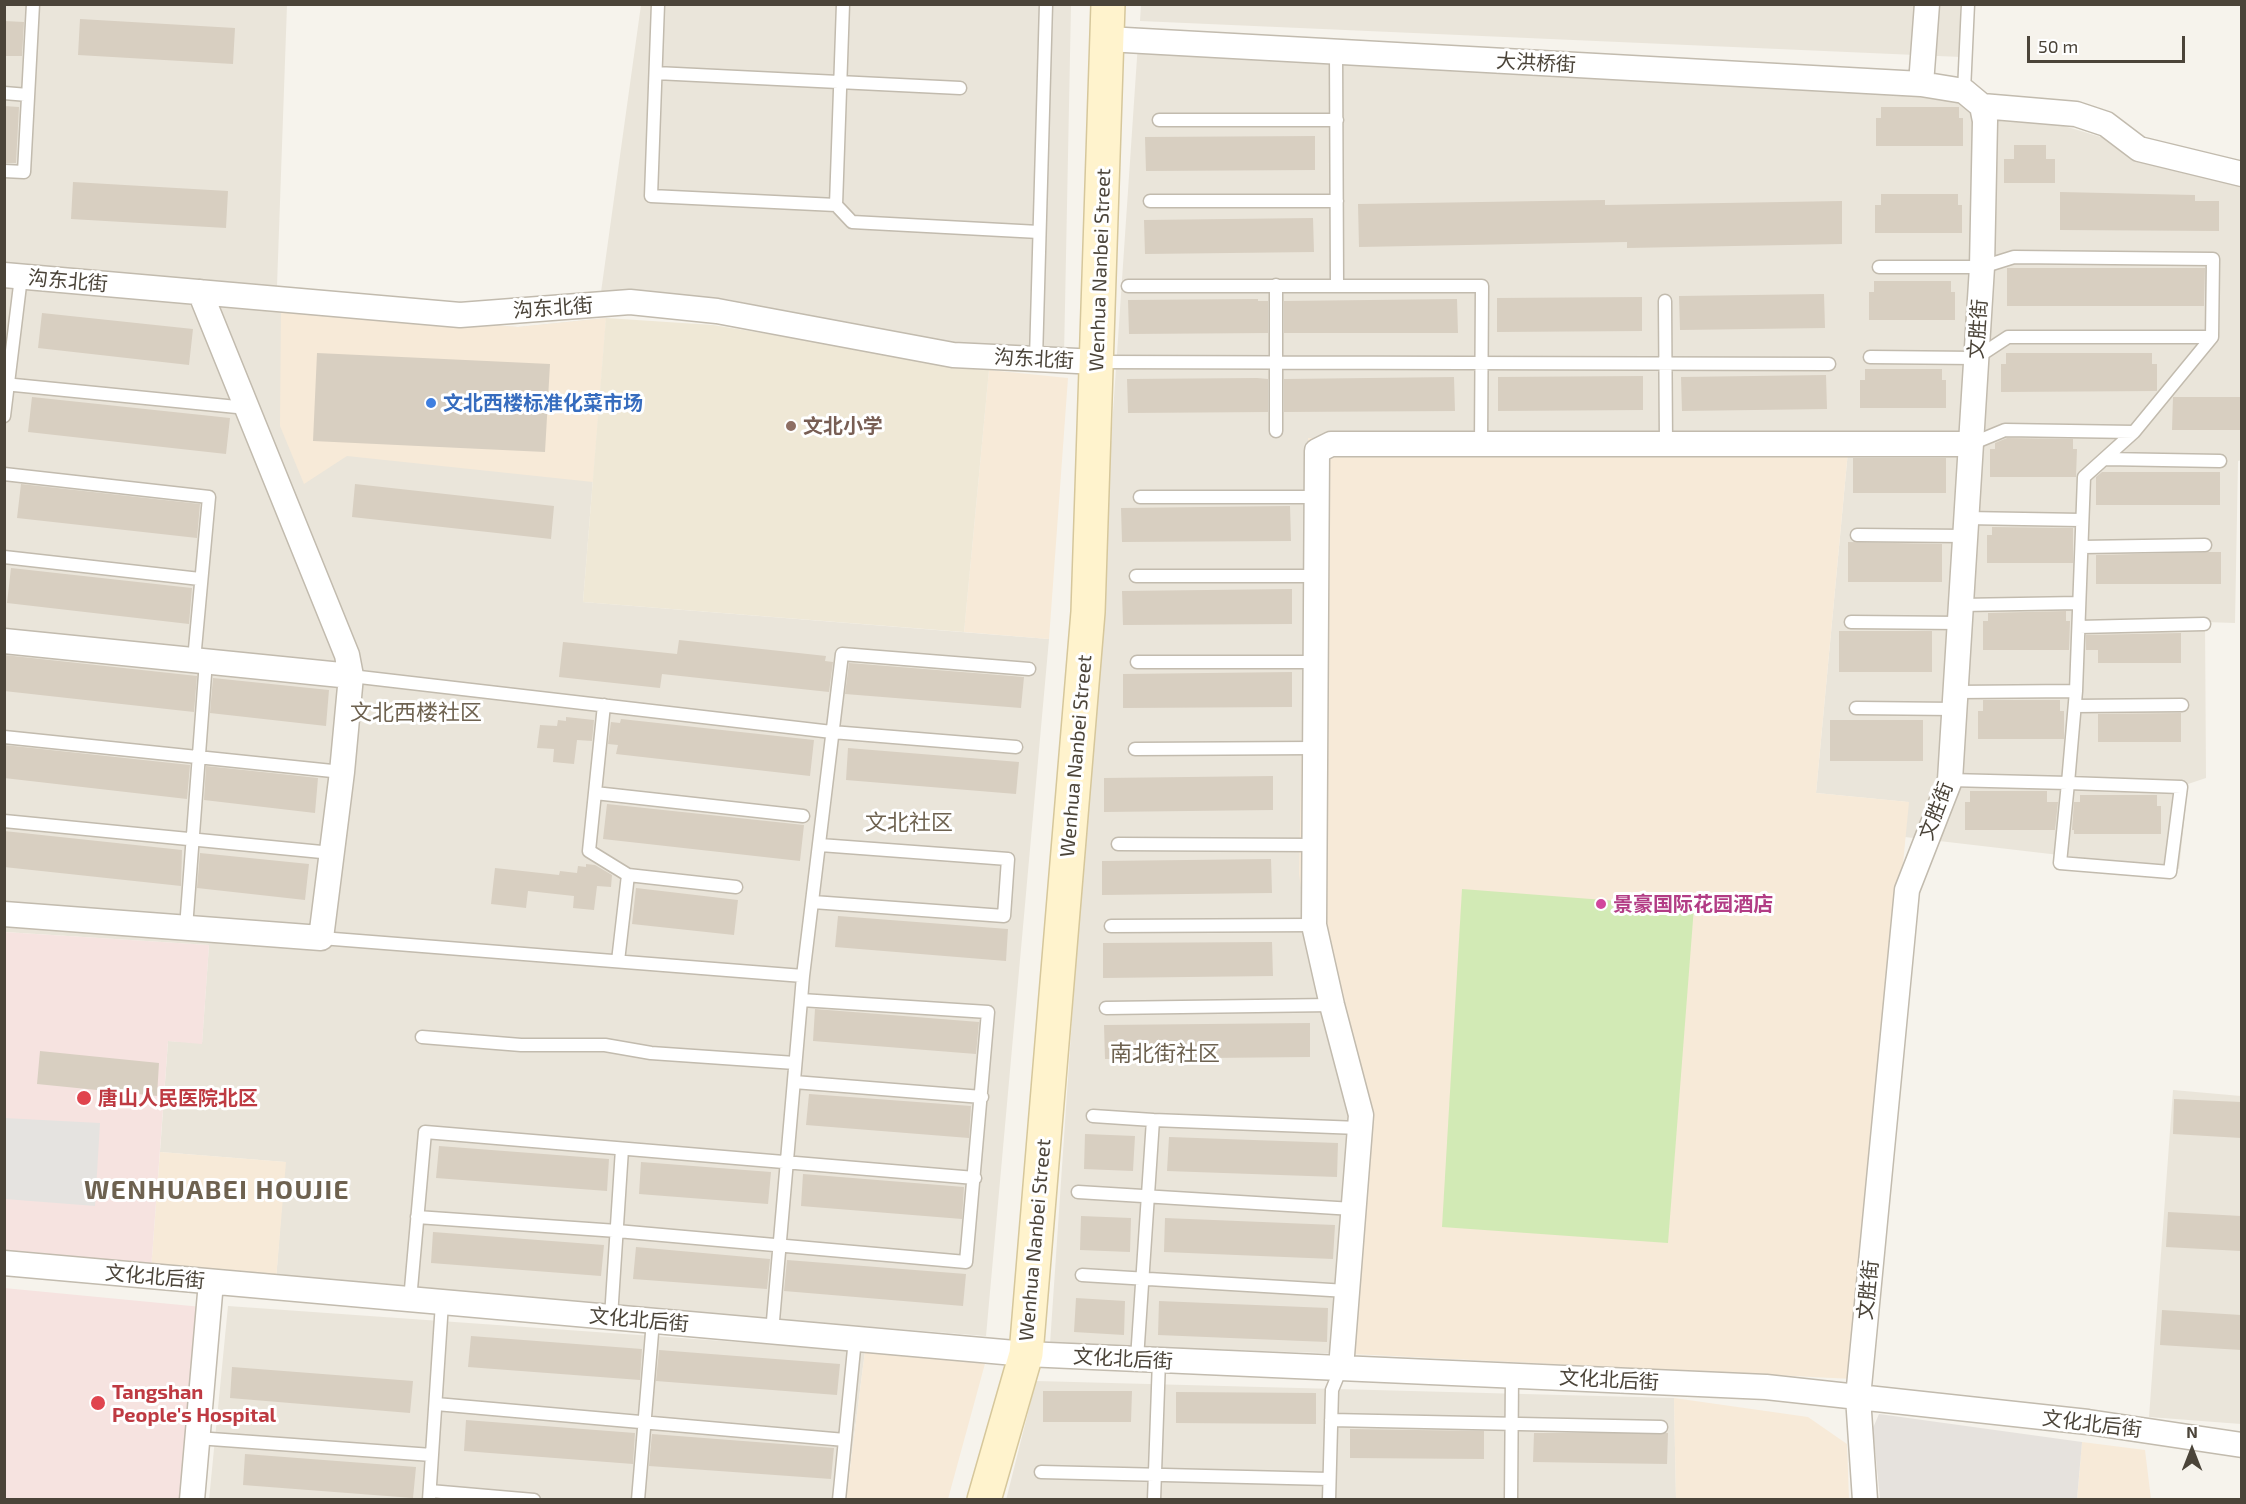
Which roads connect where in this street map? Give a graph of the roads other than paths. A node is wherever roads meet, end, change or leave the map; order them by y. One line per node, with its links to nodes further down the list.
1 (33, 4): 15 (lane)
2 (658, 4): 10 (lane)
3 (843, 4): 11 (lane)
4 (1046, 4): 24 (lane)
5 (1108, 4): 8 (street, Wenhua Nanbei Street)
6 (1927, 4): 12 (street)
7 (1968, 4): 16 (lane)
8 (1107, 39): 9 (street, 大洪桥街); 37 (street, Wenhua Nanbei Street)
9 (1336, 52): 12 (street, 大洪桥街); 18 (lane)
10 (656, 73): 11 (lane); 23 (lane)
11 (840, 82): 13 (lane); 23 (lane)
12 (1922, 84): 16 (street, 大洪桥街)
13 (960, 88)
14 (4, 93): 15 (lane)
15 (28, 95): 19 (lane)
16 (1973, 99): 20 (street, 大洪桥街); 26 (street, 文胜街)
17 (1159, 120): 18 (lane)
18 (1337, 120): 22 (lane)
19 (4, 171)
20 (2241, 174)
21 (1150, 201): 22 (lane)
22 (1337, 201): 30 (lane)
23 (836, 205): 24 (lane)
24 (1040, 232): 36 (lane)
25 (1880, 267): 26 (lane)
26 (1982, 267): 33 (lane); 35 (street, 文胜街)
27 (13, 276): 31 (street, 沟东北街); 42 (lane)
28 (1276, 285): 29 (lane); 30 (lane); 38 (lane)
29 (1128, 286)
30 (1337, 286): 39 (lane)
31 (200, 292): 36 (street, 沟东北街); 43 (street)
32 (1665, 301): 40 (lane)
33 (2212, 337): 35 (lane); 46 (lane)
34 (1870, 357): 35 (lane)
35 (1976, 358): 49 (street, 文胜街)
36 (1036, 359): 37 (street, 沟东北街)
37 (1098, 362): 38 (lane); 138 (street, Wenhua Nanbei Street)
38 (1276, 362): 39 (lane); 45 (lane)
39 (1481, 363): 40 (lane); 47 (lane)
40 (1666, 363): 41 (lane); 48 (lane)
41 (1829, 364)
42 (6, 384): 43 (lane); 44 (lane)
43 (247, 408): 74 (street)
44 (4, 416)
45 (1276, 431)
46 (2133, 432): 49 (lane); 50 (lane)
47 (1481, 444): 48 (street); 54 (street)
48 (1666, 444): 49 (street)
49 (1971, 444): 56 (street, 文胜街)
50 (2106, 459): 51 (lane); 55 (lane)
51 (2220, 460)
52 (4, 474): 63 (lane)
53 (1140, 496): 54 (lane)
54 (1317, 497): 62 (street)
55 (2081, 520): 56 (lane); 59 (lane)
56 (1966, 527): 57 (lane); 65 (street, 文胜街)
57 (1857, 535)
58 (2205, 545): 59 (lane)
59 (2082, 547): 64 (lane)
60 (4, 557): 63 (lane)
61 (1136, 576): 62 (lane)
62 (1316, 576): 72 (street)
63 (201, 579): 70 (lane)
64 (2079, 603): 65 (lane); 68 (lane)
65 (1960, 614): 66 (lane); 76 (street, 文胜街)
66 (1851, 622)
67 (2204, 624): 68 (lane)
68 (2079, 627): 75 (lane)
69 (4, 641): 70 (street)
70 (200, 661): 74 (street); 86 (lane)
71 (1137, 662): 72 (lane)
72 (1315, 662): 84 (street)
73 (1029, 669): 81 (lane)
74 (351, 676): 77 (lane); 87 (street)
75 (2076, 691): 76 (lane); 79 (lane)
76 (1955, 701): 80 (lane); 88 (street, 文胜街)
77 (604, 705): 81 (lane); 90 (lane)
78 (2182, 705): 79 (lane)
79 (2075, 706): 89 (lane)
80 (1856, 708)
81 (832, 732): 83 (lane); 95 (lane)
82 (4, 737): 86 (lane)
83 (1016, 747)
84 (1315, 748): 85 (lane); 96 (street)
85 (1134, 749)
86 (199, 757): 87 (lane); 93 (lane)
87 (342, 772): 97 (street)
88 (1950, 780): 89 (lane); 142 (street, 文胜街)
89 (2068, 783): 89 (lane)
90 (595, 793): 91 (lane); 98 (lane)
91 (803, 816)
92 (4, 821): 93 (lane)
93 (193, 838): 97 (lane); 104 (lane)
94 (1118, 844): 96 (lane)
95 (820, 845): 100 (lane); 100 (lane)
96 (1314, 845): 102 (street)
97 (332, 853): 105 (street)
98 (628, 875): 99 (lane); 106 (lane)
99 (736, 887)
100 (813, 902): 107 (lane)
101 (4, 914): 104 (street)
102 (1314, 925): 103 (lane); 109 (street)
103 (1111, 926)
104 (186, 928): 105 (street)
105 (321, 939): 106 (lane)
106 (618, 961): 107 (lane)
107 (803, 976): 108 (lane)
108 (801, 1000): 112 (lane); 114 (lane)
109 (1332, 1005): 110 (lane); 117 (street)
110 (1106, 1008)
111 (422, 1037): 112 (lane)
112 (795, 1063): 113 (lane)
113 (794, 1082): 114 (lane); 119 (lane)
114 (982, 1097): 120 (lane)
115 (1093, 1116): 116 (lane)
116 (1153, 1120): 117 (lane); 122 (lane)
117 (1359, 1128): 123 (street)
118 (622, 1149): 119 (lane); 124 (lane); 125 (lane)
119 (787, 1162): 120 (lane); 126 (lane)
120 (975, 1178): 126 (lane)
121 (1078, 1192): 122 (lane)
122 (1148, 1198): 123 (lane); 129 (lane)
123 (1353, 1209): 131 (street)
124 (417, 1216): 125 (lane); 132 (lane)
125 (617, 1230): 126 (lane); 134 (lane)
126 (780, 1245): 136 (lane)
127 (4, 1263): 130 (street, 文化北后街)
128 (1082, 1275): 129 (lane)
129 (1143, 1277): 131 (lane); 139 (lane)
130 (211, 1282): 132 (street, 文化北后街); 148 (street)
131 (1347, 1291): 140 (street)
132 (410, 1300): 133 (street, 文化北后街)
133 (442, 1303): 134 (street, 文化北后街); 143 (lane)
134 (611, 1317): 135 (street, 文化北后街)
135 (653, 1321): 136 (street, 文化北后街); 145 (lane)
136 (772, 1332): 137 (street, 文化北后街)
137 (855, 1339): 138 (street, 文化北后街); 149 (lane)
138 (1026, 1354): 139 (street, 文化北后街); 160 (street, Wenhua Nanbei Street)
139 (1148, 1360): 140 (street, 文化北后街); 153 (lane)
140 (1341, 1368): 141 (street, 文化北后街); 144 (lane)
141 (1512, 1376): 142 (street, 文化北后街); 146 (lane)
142 (1858, 1397): 150 (street, 文化北后街); 164 (street, 文胜街)
143 (436, 1404): 145 (lane); 151 (lane)
144 (1331, 1420): 146 (lane); 154 (lane)
145 (645, 1422): 149 (lane); 158 (lane)
146 (1512, 1424): 147 (lane); 163 (lane)
147 (1661, 1427)
148 (197, 1438): 151 (lane); 156 (street)
149 (845, 1440): 159 (lane)
150 (2241, 1445)
151 (432, 1455): 155 (lane)
152 (1041, 1473): 153 (lane)
153 (1155, 1475): 154 (lane); 161 (lane)
154 (1329, 1479): 162 (lane)
155 (430, 1496): 157 (lane)
156 (192, 1500)
157 (534, 1500)
158 (639, 1500)
159 (839, 1500)
160 (984, 1500)
161 (1154, 1500)
162 (1329, 1500)
163 (1511, 1500)
164 (1865, 1500)

